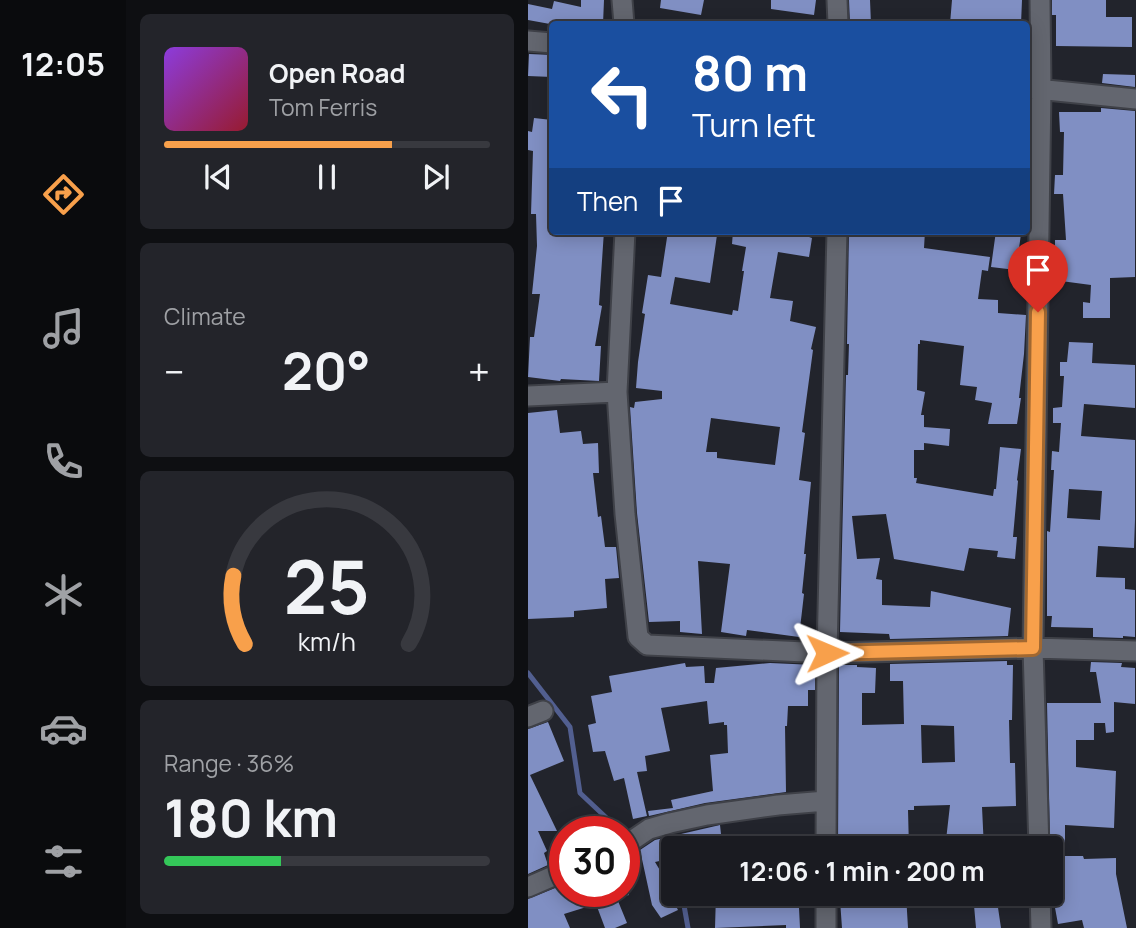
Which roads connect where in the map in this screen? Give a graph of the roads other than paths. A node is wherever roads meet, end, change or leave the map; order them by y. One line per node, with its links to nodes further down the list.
1 (622, 0): 4 (street)
2 (837, 0): 5 (street)
3 (1040, 0): 8 (street)
4 (624, 21)
5 (838, 21)
6 (528, 41): 7 (street)
7 (549, 43)
8 (1034, 88): 9 (street); 14 (street)
9 (1135, 99)
10 (625, 235): 12 (street)
11 (837, 235): 16 (street)
12 (617, 392): 13 (street); 16 (street)
13 (528, 396)
14 (1033, 648): 15 (street); 16 (street); 20 (street)
15 (1135, 651)
16 (827, 653): 17 (street)
17 (826, 801): 18 (street); 19 (street)
18 (640, 835)
19 (826, 836)
20 (1039, 836)
21 (549, 878): 22 (street)
22 (528, 887)
23 (826, 906): 25 (street)
24 (1040, 906): 26 (street)
25 (826, 928)
26 (1041, 928)

